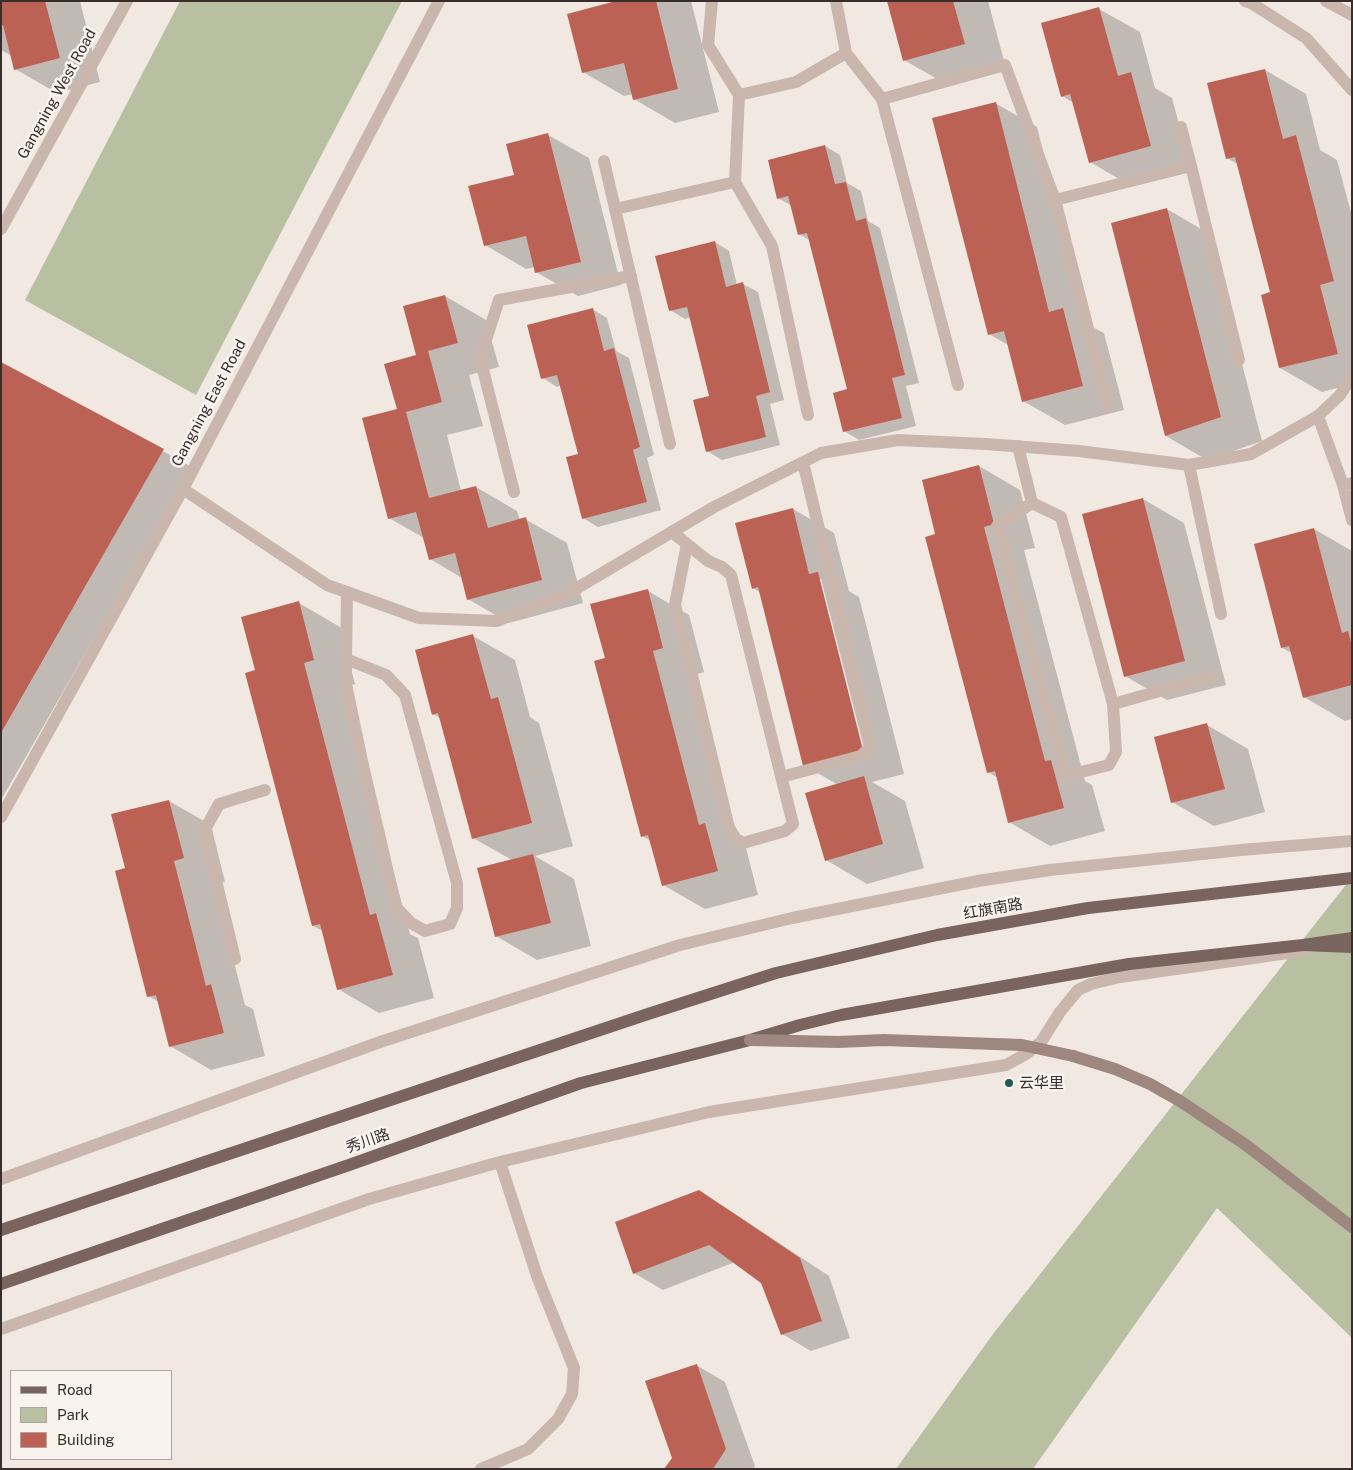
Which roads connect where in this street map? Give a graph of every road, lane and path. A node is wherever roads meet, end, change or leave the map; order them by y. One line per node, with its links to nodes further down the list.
1 (127, 1): 18 (street, Gangning West Road)
2 (439, 1): 31 (street, Gangning East Road)
3 (712, 1): 10 (street)
4 (836, 1): 8 (street)
5 (1245, 1): 9 (street)
6 (1326, 1): 7 (street)
7 (1352, 15)
8 (846, 53): 10 (street); 11 (street)
9 (1352, 90)
10 (740, 95): 15 (street)
11 (882, 99): 16 (street); 22 (street)
12 (1181, 127): 14 (street)
13 (604, 161): 17 (street)
14 (1191, 166): 16 (street); 20 (street)
15 (735, 182): 17 (street); 24 (street)
16 (1055, 200): 23 (street)
17 (615, 209): 19 (street)
18 (1, 229)
19 (631, 276): 26 (street); 32 (street)
20 (1239, 360)
21 (1352, 376): 25 (street)
22 (958, 385)
23 (1108, 406)
24 (808, 415)
25 (1318, 416): 29 (street); 30 (street)
26 (670, 444)
27 (1018, 446): 28 (street); 29 (street); 33 (street)
28 (804, 462): 35 (street); 42 (street)
29 (1189, 464): 38 (street)
30 (1347, 484): 34 (street)
31 (183, 489): 37 (street); 44 (street, Gangning East Road)
32 (514, 492)
33 (1032, 503): 41 (street); 41 (street)
34 (1352, 520)
35 (672, 532): 36 (street); 37 (street)
36 (687, 544): 42 (street); 42 (street)
37 (347, 592): 39 (street)
38 (1221, 614)
39 (346, 659): 39 (street)
40 (1210, 677): 41 (street)
41 (1113, 704)
42 (781, 777)
43 (265, 790): 50 (street)
44 (1, 817)
45 (1352, 840): 54 (street)
46 (1352, 878): 51 (main road, 红旗南路)
47 (1352, 938): 48 (main road, bridge)
48 (1303, 946): 49 (main road, bridge); 52 (main road, bridge)
49 (1352, 946): 53 (street)
50 (235, 960)
51 (648, 1014): 56 (main road, 秀川路)
52 (750, 1040): 55 (main road, bridge); 57 (main road, 秀川路)
53 (500, 1162): 58 (street); 59 (street)
54 (1, 1178)
55 (1352, 1227)
56 (1, 1230)
57 (1, 1284)
58 (1, 1329)
59 (481, 1469)

